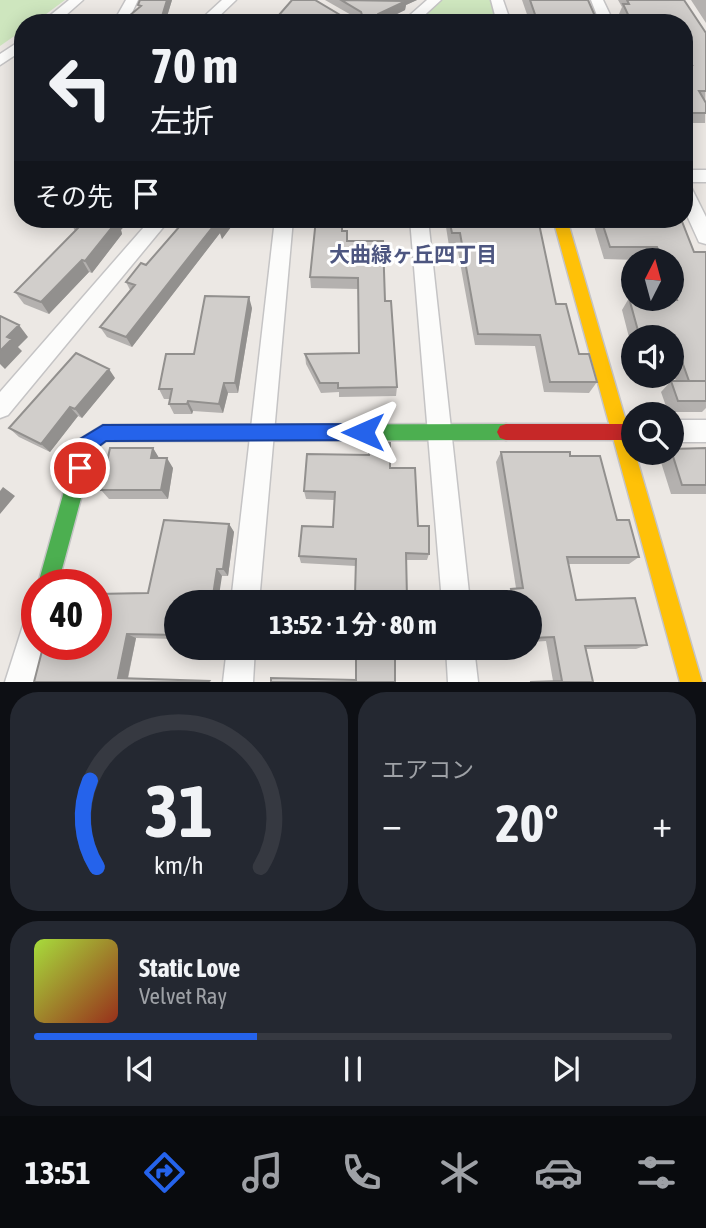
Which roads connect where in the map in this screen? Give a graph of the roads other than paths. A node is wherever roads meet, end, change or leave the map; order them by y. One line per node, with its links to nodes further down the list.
1 (77, 0): 5 (street)
2 (230, 0): 6 (street)
3 (412, 0): 4 (street)
4 (430, 4)
5 (59, 14)
6 (214, 14)
7 (14, 50): 8 (street)
8 (0, 61)
9 (693, 209): 14 (street)
10 (153, 228): 15 (street)
11 (283, 228): 17 (street)
12 (420, 228): 20 (street)
13 (563, 228): 16 (street)
14 (706, 237)
15 (0, 408)
16 (621, 413)
17 (261, 431): 20 (street); 23 (street); 24 (street)
18 (684, 431): 19 (street)
19 (706, 431)
20 (439, 432): 21 (street); 25 (street)
21 (621, 432)
22 (635, 465): 32 (street)
23 (51, 569)
24 (246, 590)
25 (455, 590)
26 (26, 660): 29 (street)
27 (240, 660): 30 (street)
28 (461, 660): 31 (street)
29 (20, 682)
30 (238, 682)
31 (463, 682)
32 (691, 682)

